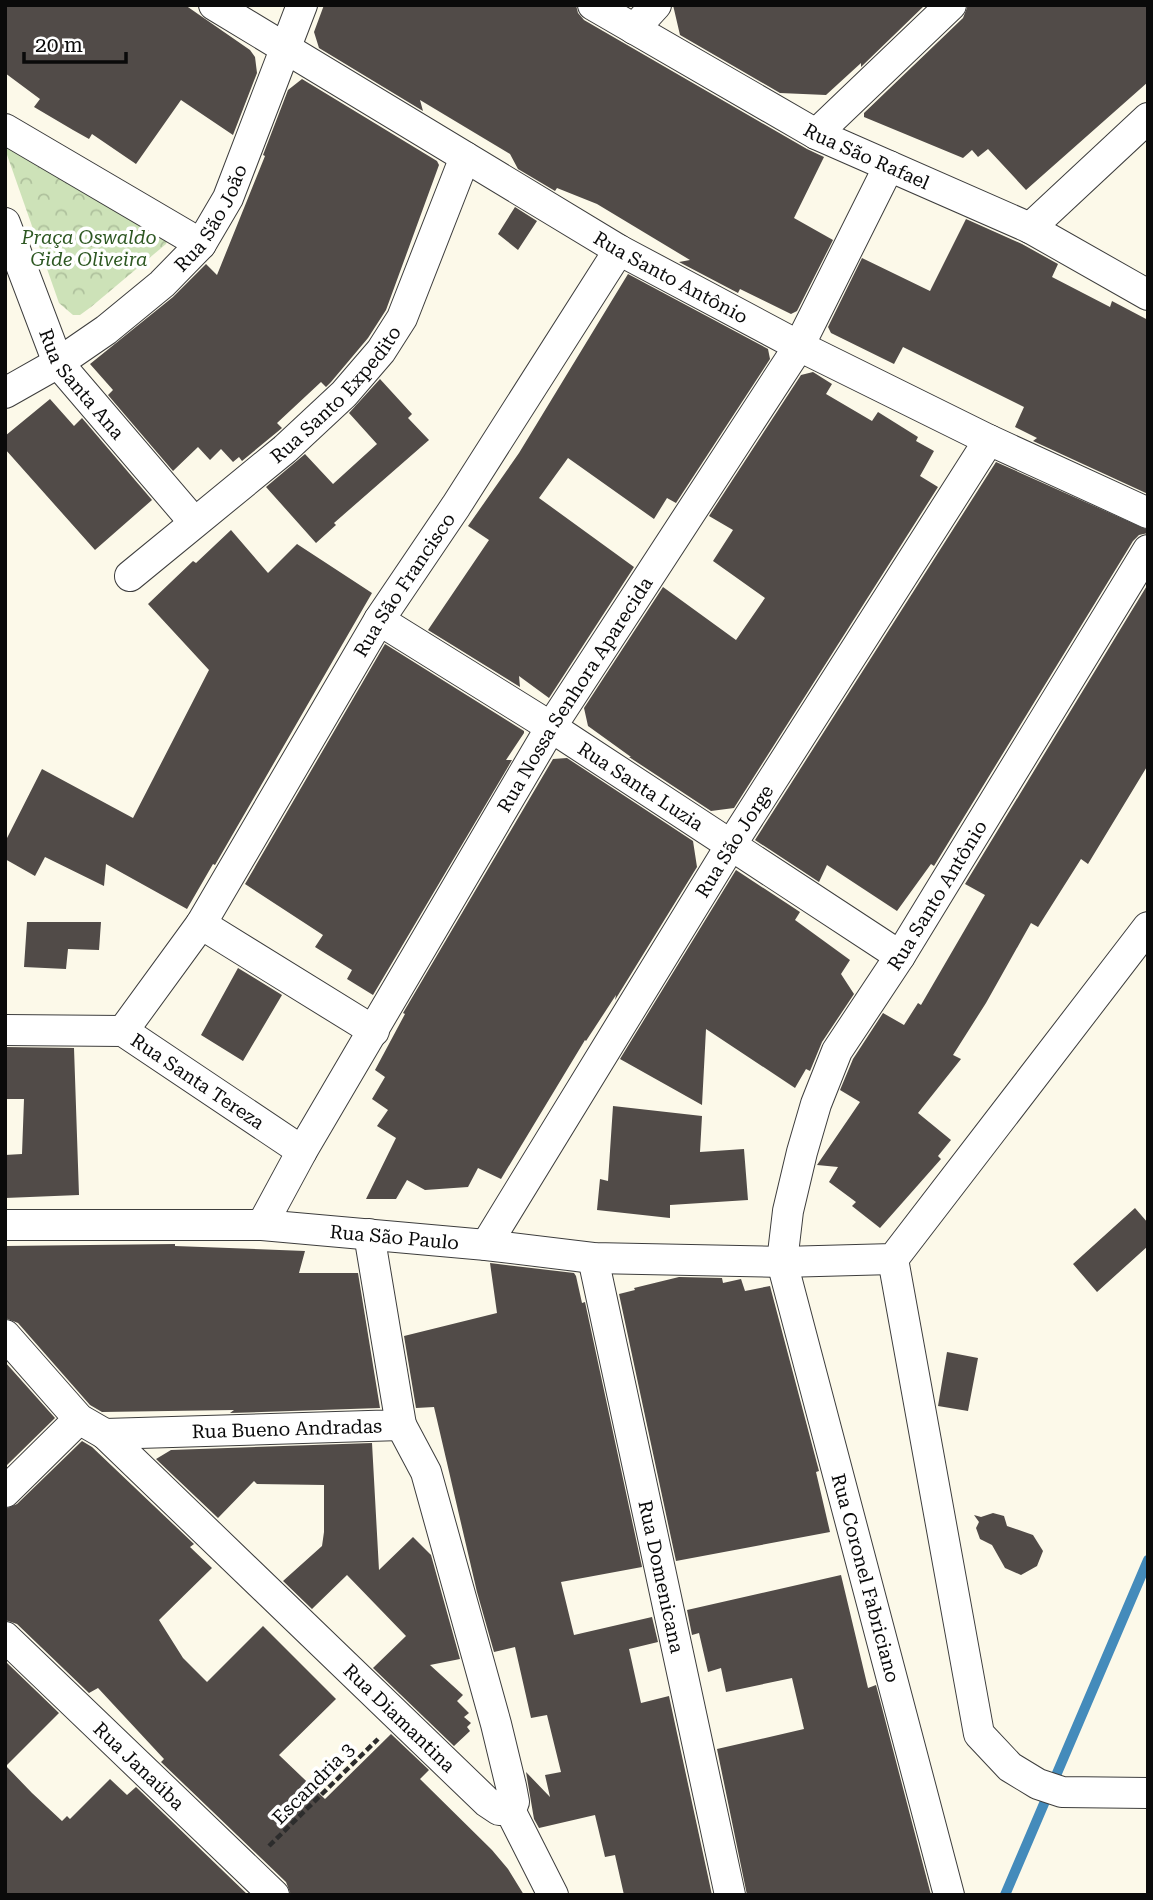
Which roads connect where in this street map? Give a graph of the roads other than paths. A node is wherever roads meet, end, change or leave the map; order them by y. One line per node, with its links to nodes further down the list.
1 (214, 5): 7 (street, Rua Santo Antônio)
2 (302, 5): 7 (street, Rua São João)
3 (593, 5): 6 (street, Rua São Rafael)
4 (656, 5): 6 (street)
5 (951, 5): 10 (street)
6 (635, 29): 10 (street, Rua São Rafael)
7 (285, 49): 11 (street, Rua Santo Antônio); 15 (street, Rua São João)
8 (1148, 118): 14 (street)
9 (5, 129): 15 (street)
10 (817, 134): 12 (street, Rua São Rafael)
11 (465, 158): 16 (street, Rua Santo Antônio); 23 (street, Rua Santo Expedito)
12 (889, 166): 14 (street, Rua São Rafael); 18 (street, Rua Nossa Senhora Aparecida)
13 (5, 223): 19 (street, Rua Santa Ana)
14 (1030, 228): 17 (street, Rua São Rafael)
15 (201, 244): 19 (street, Rua São João)
16 (619, 250): 18 (street, Rua Santo Antônio); 26 (street, Rua São Francisco)
17 (1148, 295)
18 (799, 346): 21 (street, Rua Santo Antônio); 27 (street, Rua Nossa Senhora Aparecida)
19 (58, 363): 20 (street, Rua São João); 23 (street, Rua Santa Ana)
20 (5, 393)
21 (989, 440): 22 (street, Rua Santo Antônio); 28 (street, Rua São Jorge)
22 (1148, 513)
23 (194, 522): 25 (street, Rua Santo Expedito)
24 (1148, 550): 31 (street, Rua Santo Antônio)
25 (130, 576)
26 (379, 620): 27 (street, Rua Santa Luzia); 29 (street, Rua São Francisco)
27 (551, 727): 28 (street, Rua Santa Luzia); 34 (street, Rua Nossa Senhora Aparecida)
28 (731, 845): 31 (street, Rua Santa Luzia); 39 (street, Rua São Jorge)
29 (201, 924): 33 (street, Rua São Francisco); 34 (street)
30 (1148, 927): 41 (street)
31 (900, 956): 42 (street, Rua Santo Antônio)
32 (5, 1030): 33 (street, Rua Santa Tereza)
33 (123, 1031): 35 (street, Rua Santa Tereza)
34 (374, 1031): 35 (street, Rua Nossa Senhora Aparecida)
35 (302, 1151): 36 (street, Rua Nossa Senhora Aparecida)
36 (262, 1224): 37 (street, Rua São Paulo); 38 (street, Rua São Paulo)
37 (5, 1225)
38 (369, 1234): 39 (street, Rua São Paulo); 45 (street, Rua Bueno Andradas)
39 (486, 1245): 40 (street, Rua São Paulo)
40 (593, 1258): 42 (street, Rua São Paulo); 53 (street, Rua Domenicana)
41 (894, 1259): 42 (street, Rua São Paulo); 49 (street)
42 (782, 1262): 54 (street, Rua Coronel Fabriciano)
43 (5, 1335): 44 (street, Rua Diamantina)
44 (79, 1419): 46 (street, Rua Diamantina); 47 (street)
45 (401, 1425): 46 (street, Rua Bueno Andradas); 50 (street)
46 (105, 1434): 50 (street, Rua Diamantina)
47 (5, 1492)
48 (5, 1637): 51 (street, Rua Janaúba)
49 (1148, 1793)
50 (510, 1810): 52 (street)
51 (274, 1895)
52 (553, 1895)
53 (730, 1895)
54 (949, 1895)

